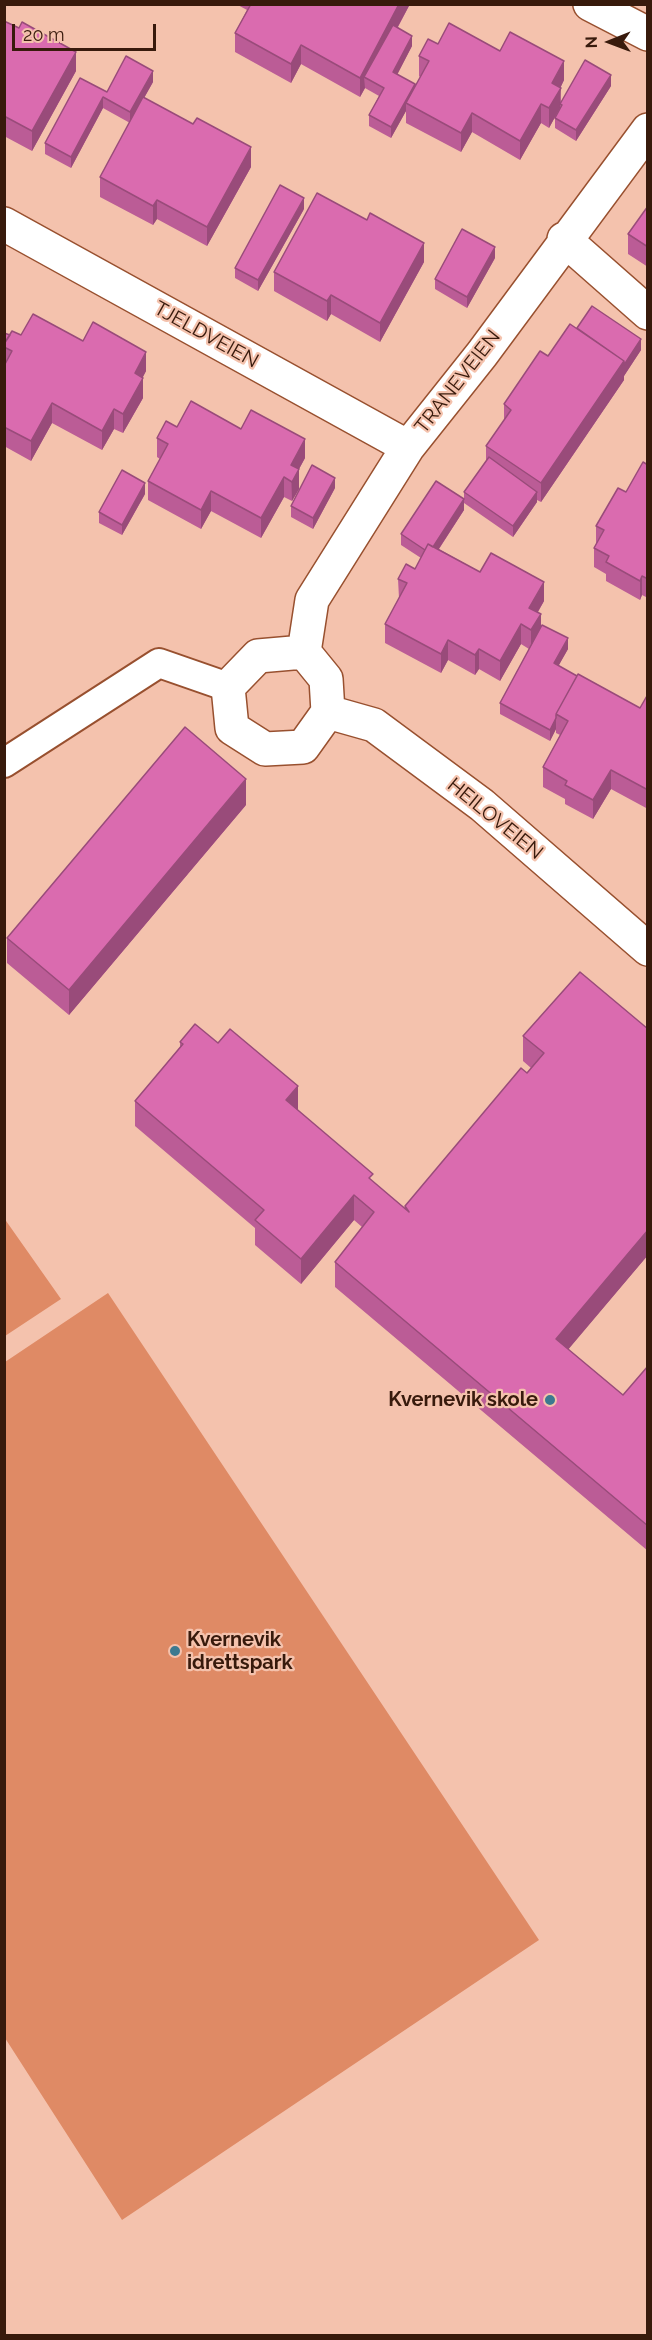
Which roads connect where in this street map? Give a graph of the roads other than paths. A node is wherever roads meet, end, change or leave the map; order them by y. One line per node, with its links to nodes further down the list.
1 (590, 4): 2 (street)
2 (648, 34)
3 (648, 130): 5 (street, TRANEVEIEN)
4 (4, 224): 7 (street, TJELDVEIEN)
5 (564, 239): 6 (street); 7 (street, TRANEVEIEN)
6 (648, 313)
7 (408, 447): 8 (street, TRANEVEIEN)
8 (304, 652): 9 (street); 10 (street)
9 (228, 687): 10 (street); 11 (lane)
10 (328, 712): 12 (street, HEILOVEIEN)
11 (4, 763)
12 (648, 950)

